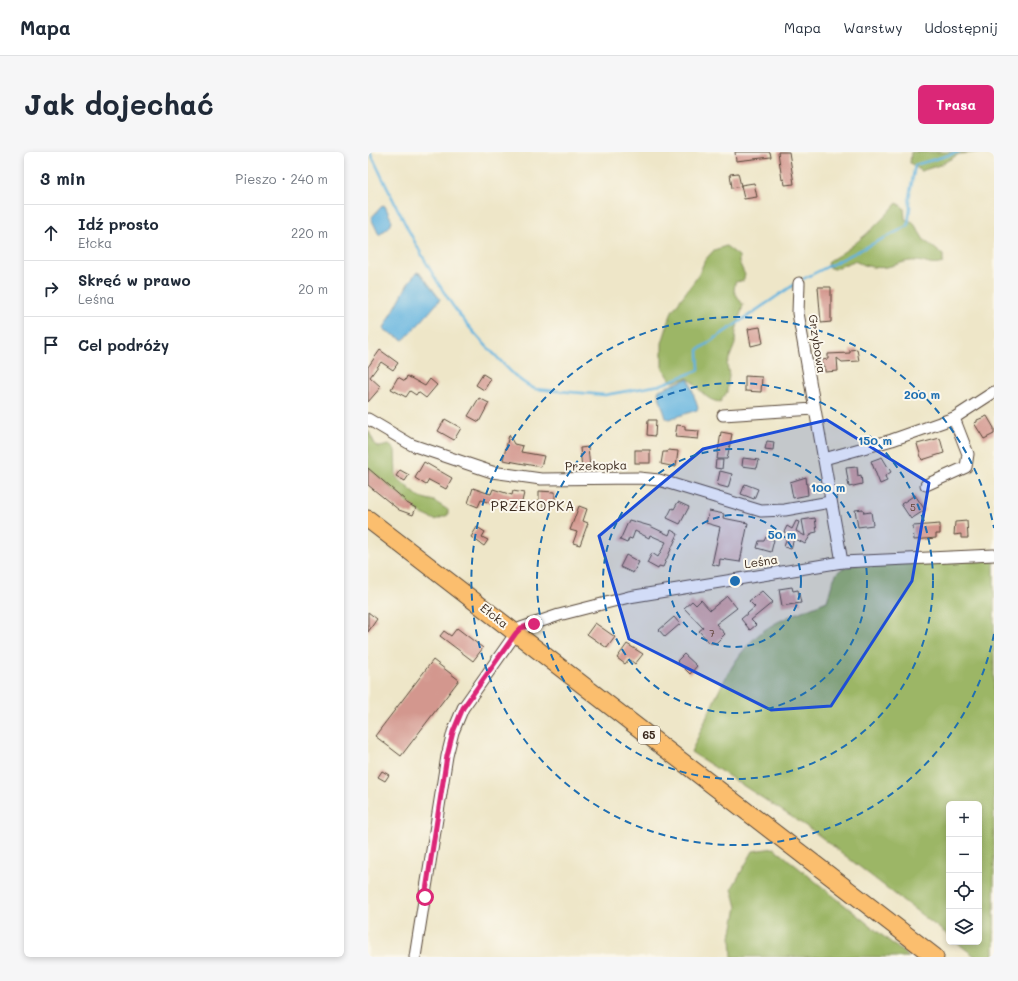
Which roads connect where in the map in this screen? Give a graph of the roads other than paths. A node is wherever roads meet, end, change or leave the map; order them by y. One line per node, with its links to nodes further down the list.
1 (799, 283): 3 (street, Grzybowa)
2 (994, 392): 5 (street)
3 (814, 409): 4 (street); 7 (street, Grzybowa)
4 (723, 415)
5 (954, 418): 7 (street); 8 (street)
6 (368, 419): 9 (street, Przekopka)
7 (824, 459): 9 (street, Grzybowa)
8 (926, 485)
9 (830, 502): 12 (street, Grzybowa)
10 (368, 519): 13 (main road, Ełcka / 65)
11 (994, 555): 12 (street, Leśna)
12 (842, 562): 13 (street, Leśna)
13 (516, 633): 14 (street, Ełcka); 15 (main road, 65)
14 (415, 957)
15 (935, 957)

